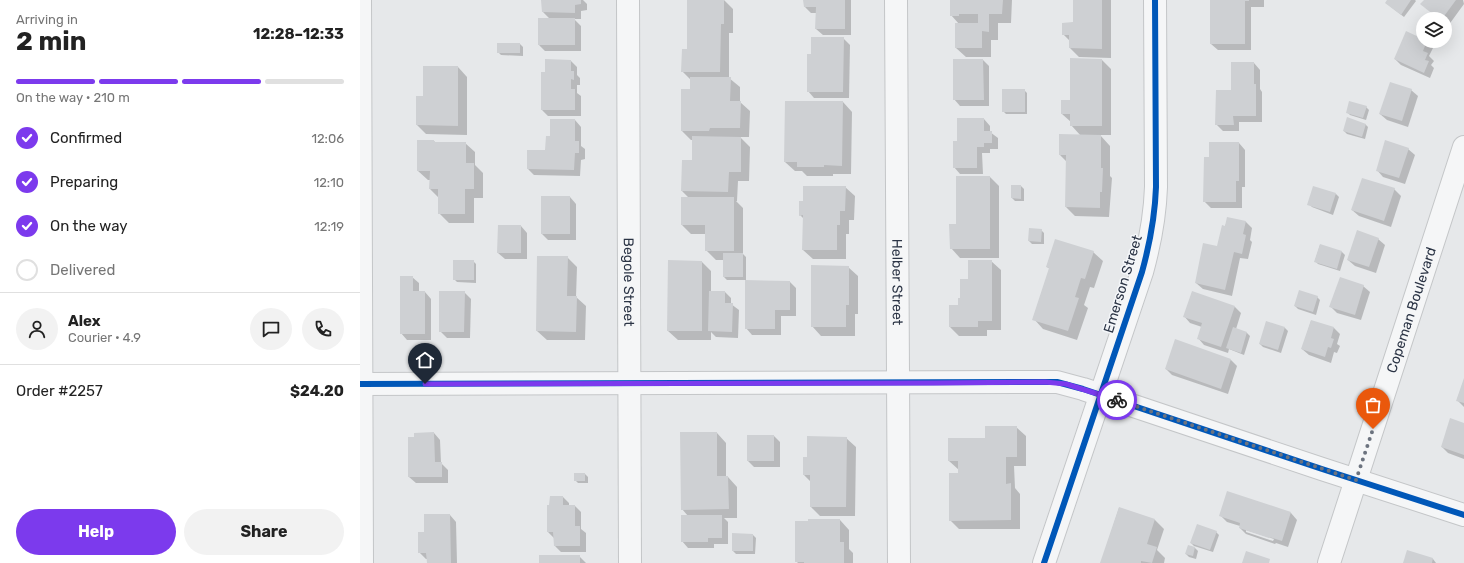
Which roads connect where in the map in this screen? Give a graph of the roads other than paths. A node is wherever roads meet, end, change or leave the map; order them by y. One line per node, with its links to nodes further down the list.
1 (360, 0): 8 (street)
2 (628, 0): 6 (street, Begole Street)
3 (896, 0): 7 (street, Helber Street)
4 (1155, 0): 9 (street, Emerson Street)
5 (1464, 147): 10 (street, Copeman Boulevard)
6 (630, 383): 7 (street); 8 (street); 13 (street, Begole Street)
7 (898, 383): 9 (street); 14 (street, Helber Street)
8 (361, 384): 12 (street)
9 (1100, 394): 10 (street); 15 (street, Emerson Street)
10 (1356, 480): 11 (street); 16 (street, Copeman Boulevard)
11 (1464, 515)
12 (362, 563)
13 (630, 563)
14 (900, 563)
15 (1044, 563)
16 (1329, 563)

